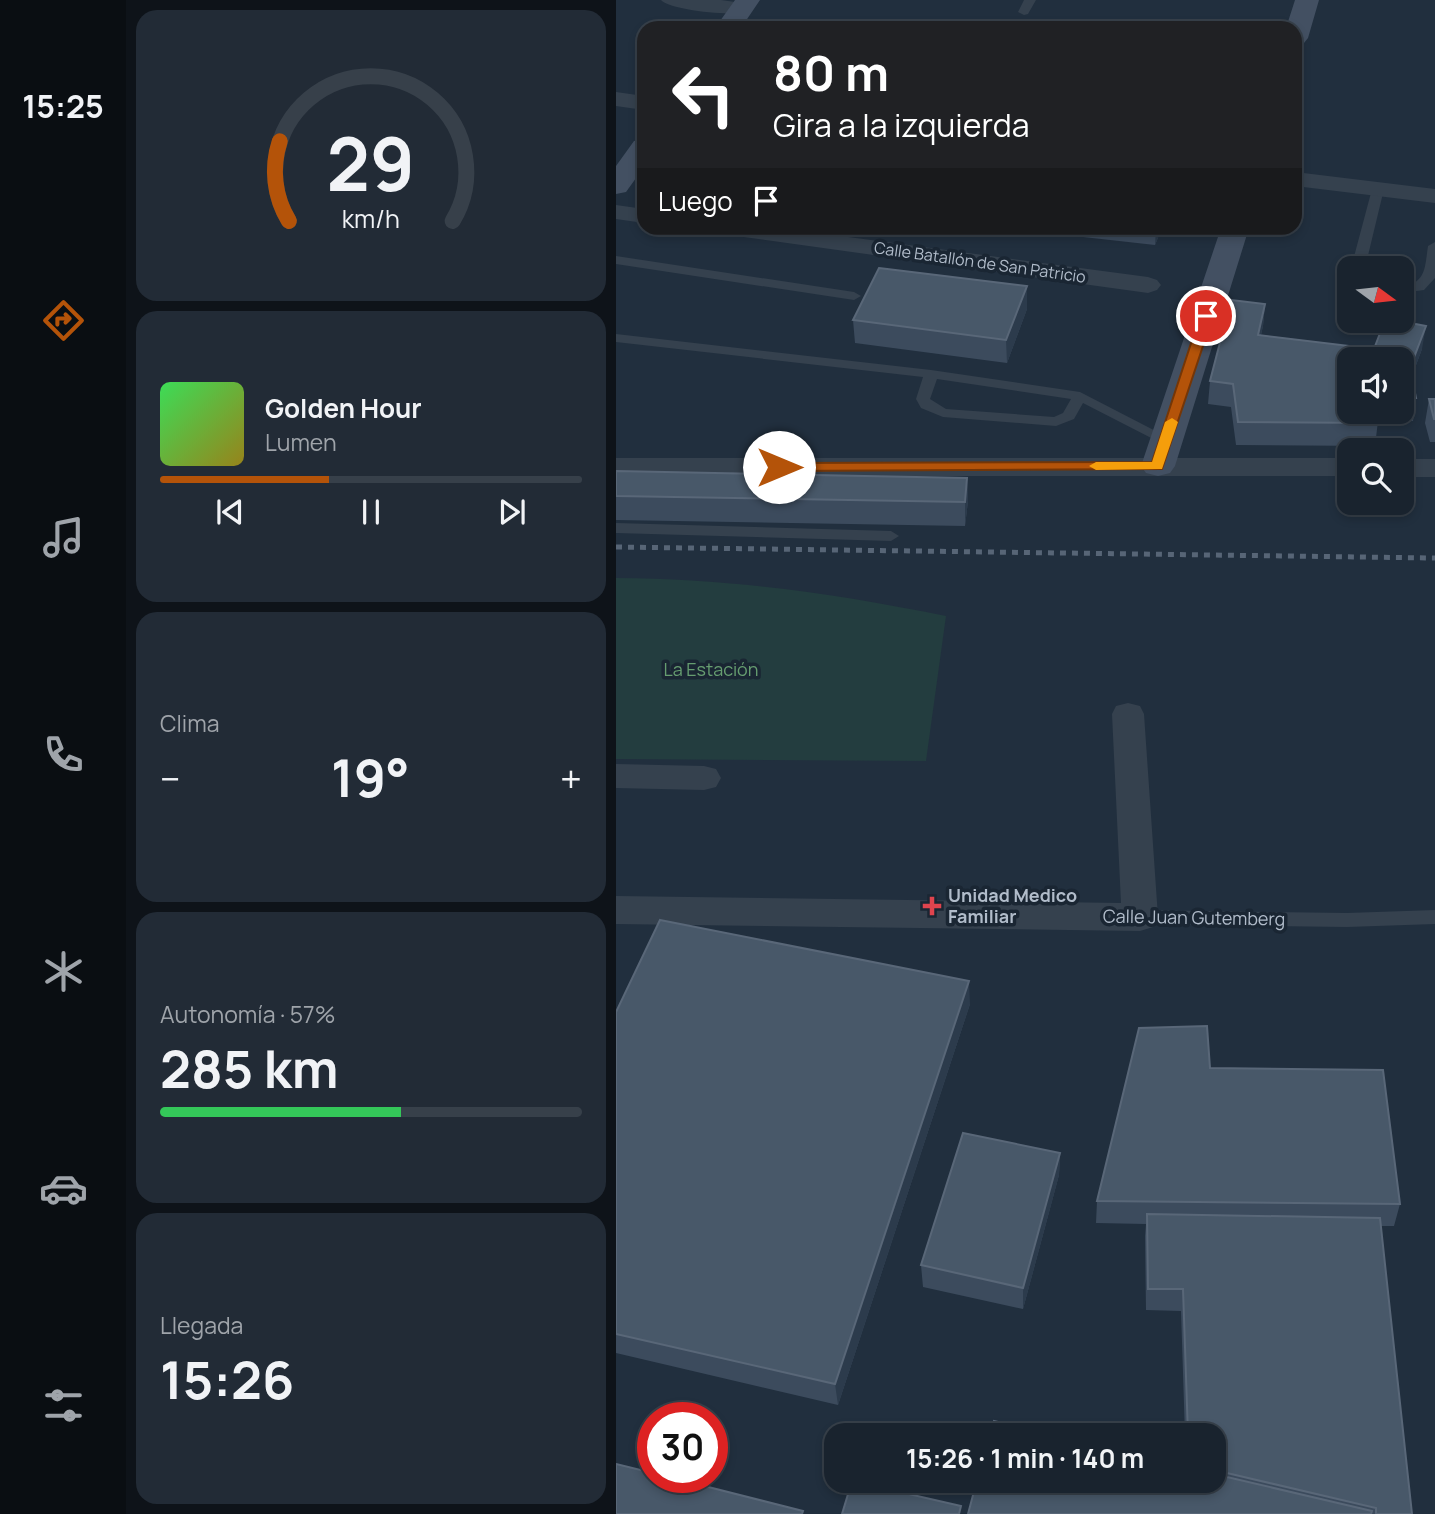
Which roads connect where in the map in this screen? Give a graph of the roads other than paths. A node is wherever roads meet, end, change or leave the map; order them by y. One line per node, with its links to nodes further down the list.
1 (673, 0): 4 (street)
2 (1030, 0): 5 (lane)
3 (1307, 0): 6 (main road)
4 (739, 12)
5 (1024, 12)
6 (1300, 21)
7 (616, 99): 8 (street)
8 (637, 102)
9 (637, 157): 11 (main road)
10 (1302, 181): 12 (street)
11 (616, 186)
12 (1378, 189): 13 (street); 19 (lane)
13 (1435, 196)
14 (616, 212): 15 (street)
15 (637, 215)
16 (780, 235): 21 (street, Calle Batallón de San Patricio)
17 (1233, 235): 27 (main road)
18 (1435, 246): 22 (lane)
19 (1361, 256)
20 (616, 260): 23 (lane)
21 (1148, 285)
22 (1414, 290)
23 (854, 296)
24 (616, 338): 25 (lane)
25 (931, 374): 26 (lane); 26 (lane)
26 (1080, 396): 27 (lane)
27 (1162, 453): 28 (street); 29 (street)
28 (1337, 466)
29 (616, 467)
30 (1414, 468): 31 (street)
31 (1435, 468)
32 (616, 528): 33 (lane)
33 (891, 536)
34 (1128, 714): 38 (street)
35 (616, 776): 36 (street)
36 (704, 778)
37 (616, 910): 38 (street, Calle Juan Gutemberg)
38 (1140, 917): 39 (lane, Calle Juan Gutemberg)
39 (1435, 917)

